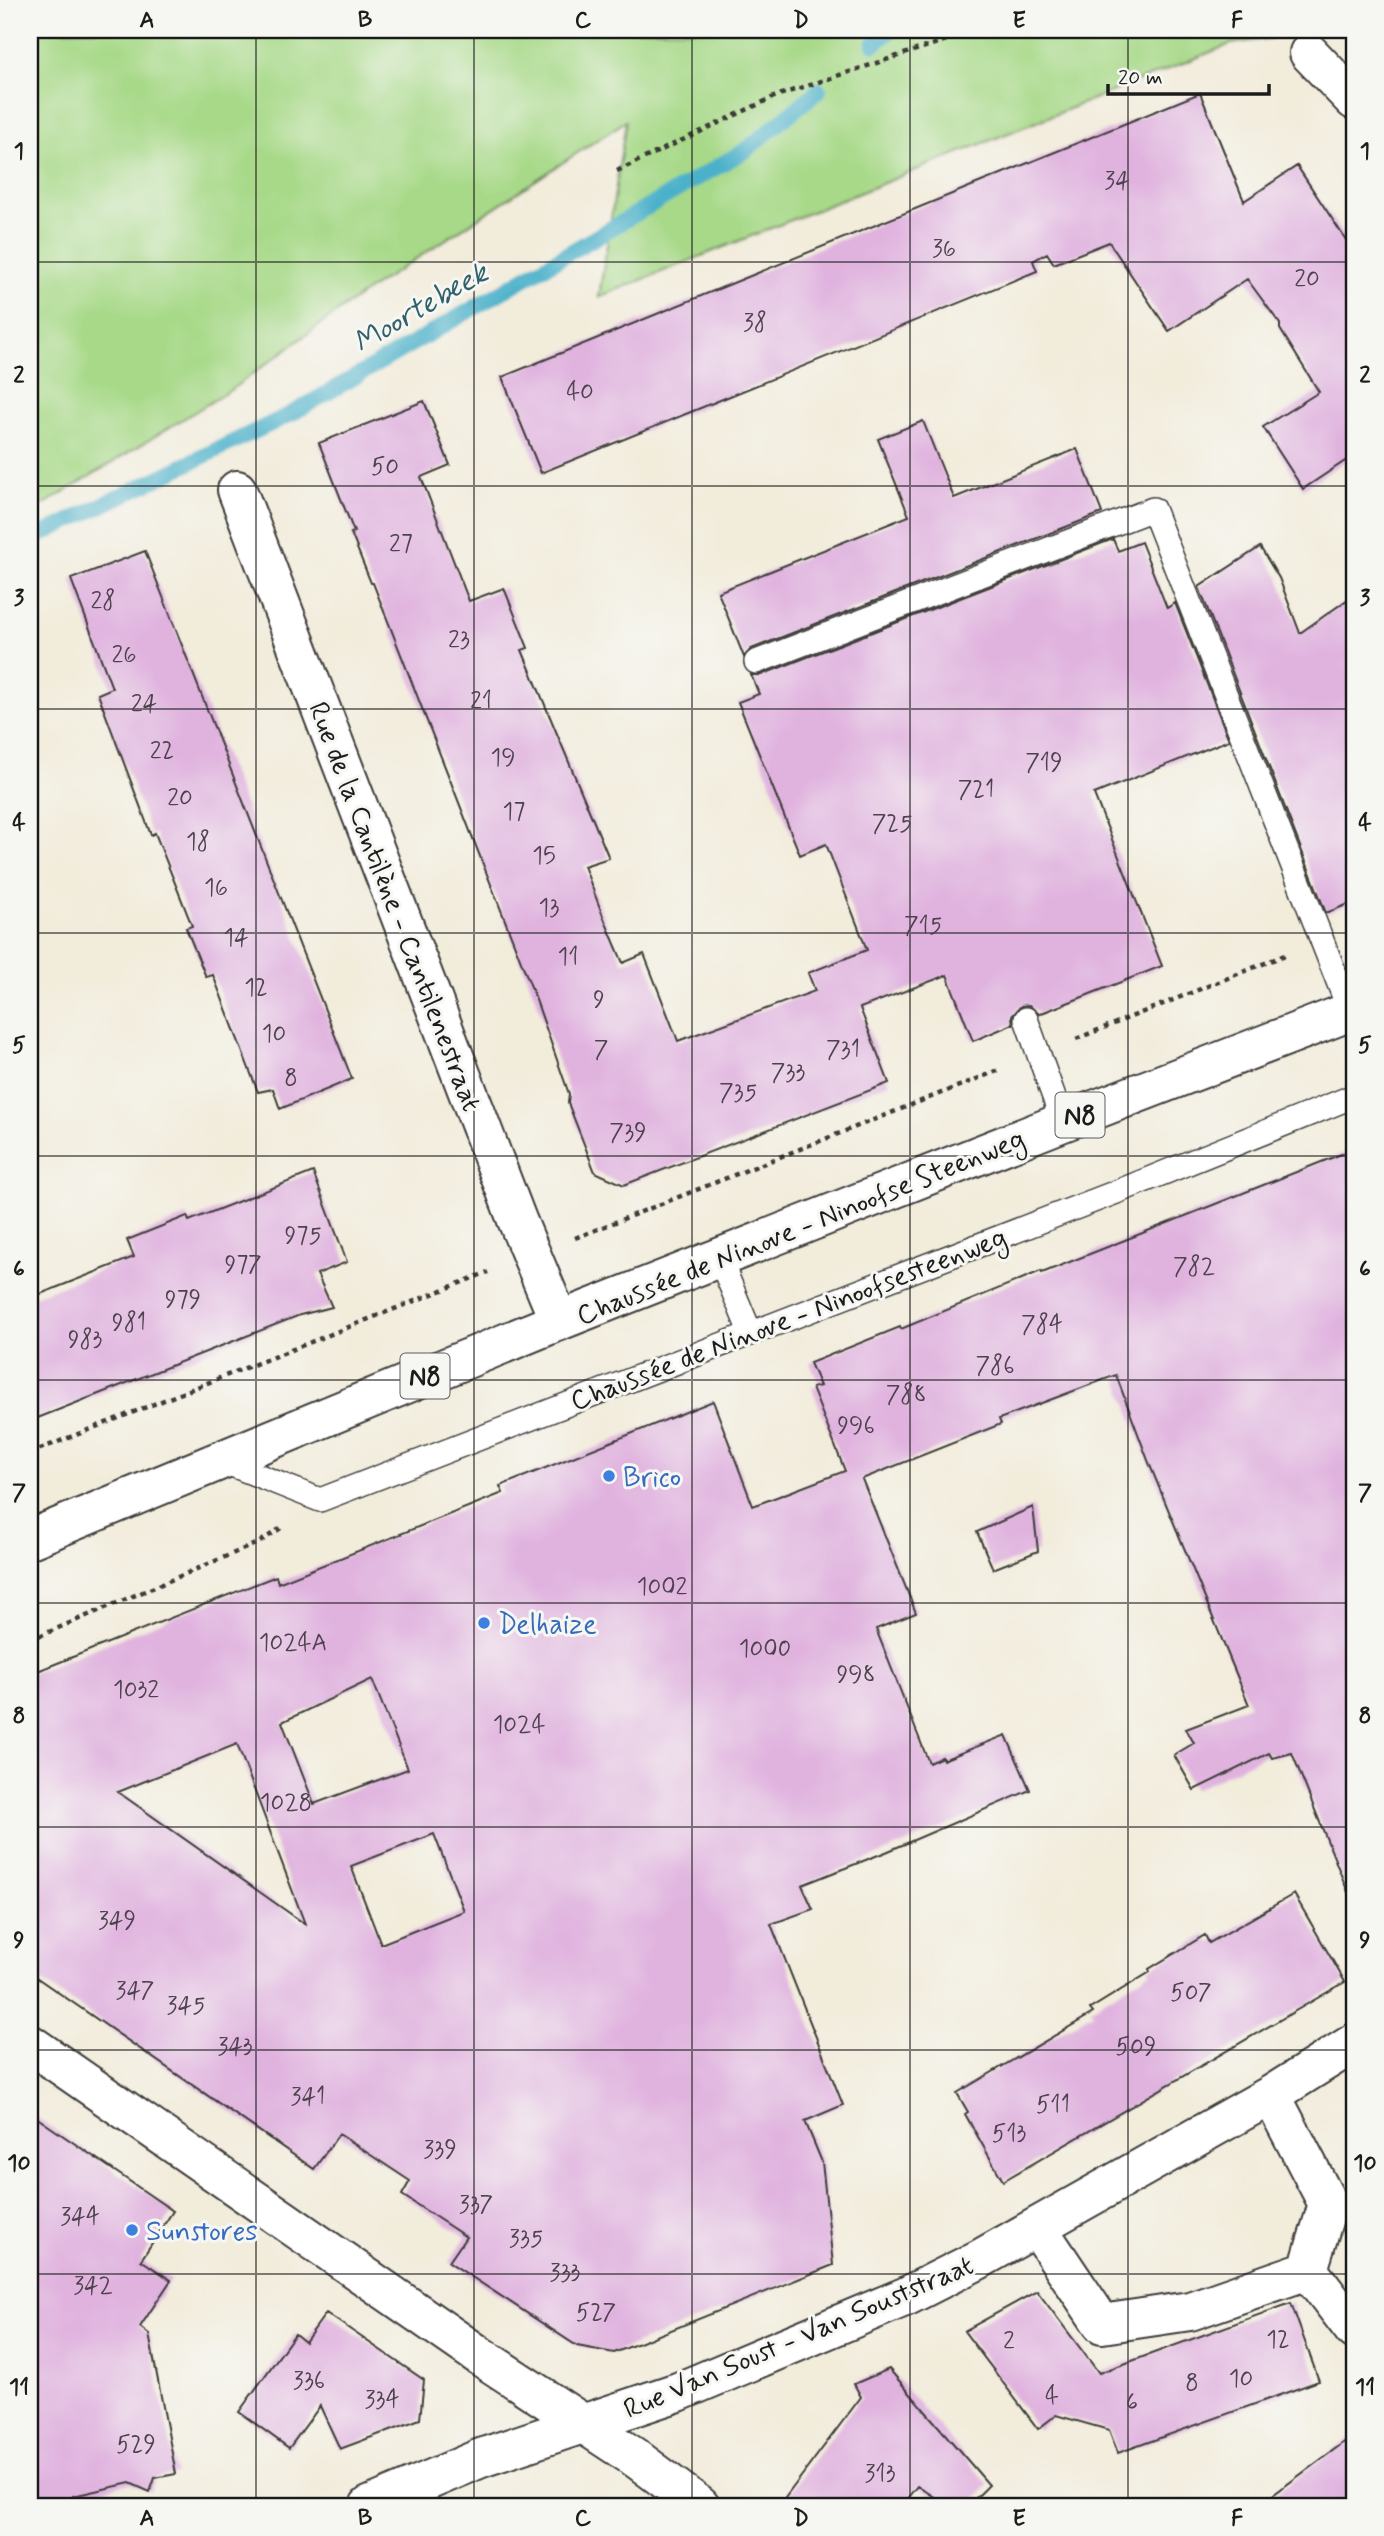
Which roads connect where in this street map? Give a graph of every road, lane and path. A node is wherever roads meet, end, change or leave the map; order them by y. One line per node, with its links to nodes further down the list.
1 (977, 30): 4 (path)
2 (1309, 52): 3 (street)
3 (1354, 100)
4 (617, 171)
5 (237, 490): 13 (street, Rue de la Cantilène - Cantilenestraat)
6 (756, 662): 7 (lane)
7 (1320, 941): 8 (lane); 10 (path)
8 (1352, 1011): 12 (street, Chaussée de Ninove - Ninoofse Steenweg / N8)
9 (1026, 1019): 10 (lane)
10 (1038, 1055): 12 (lane); 13 (path)
11 (1354, 1096): 16 (lane, Chaussée de Ninove - Ninoofsesteenweg)
12 (1063, 1122): 14 (street, Chaussée de Ninove - Ninoofse Steenweg / N8)
13 (531, 1255): 15 (street, Rue de la Cantilène - Cantilenestraat); 17 (path)
14 (719, 1257): 15 (street, Chaussée de Ninove - Ninoofse Steenweg / N8); 16 (lane)
15 (559, 1321): 18 (street, N8)
16 (750, 1332): 19 (lane, Chaussée de Ninove - Ninoofsesteenweg)
17 (30, 1453)
18 (222, 1461): 19 (lane); 20 (street, N8)
19 (320, 1500): 21 (path)
20 (30, 1539)
21 (30, 1640)
22 (1354, 2043): 24 (street, Rue Van Soust - Van Souststraat)
23 (30, 2044): 28 (street)
24 (1271, 2095): 25 (street, Rue Van Soust - Van Souststraat); 26 (street)
25 (1037, 2227): 26 (street); 28 (street, Rue Van Soust - Van Souststraat)
26 (1308, 2270): 27 (street)
27 (1354, 2330)
28 (582, 2423): 29 (street, Rue Van Soust - Van Souststraat); 30 (street)
29 (369, 2506)
30 (700, 2506)

